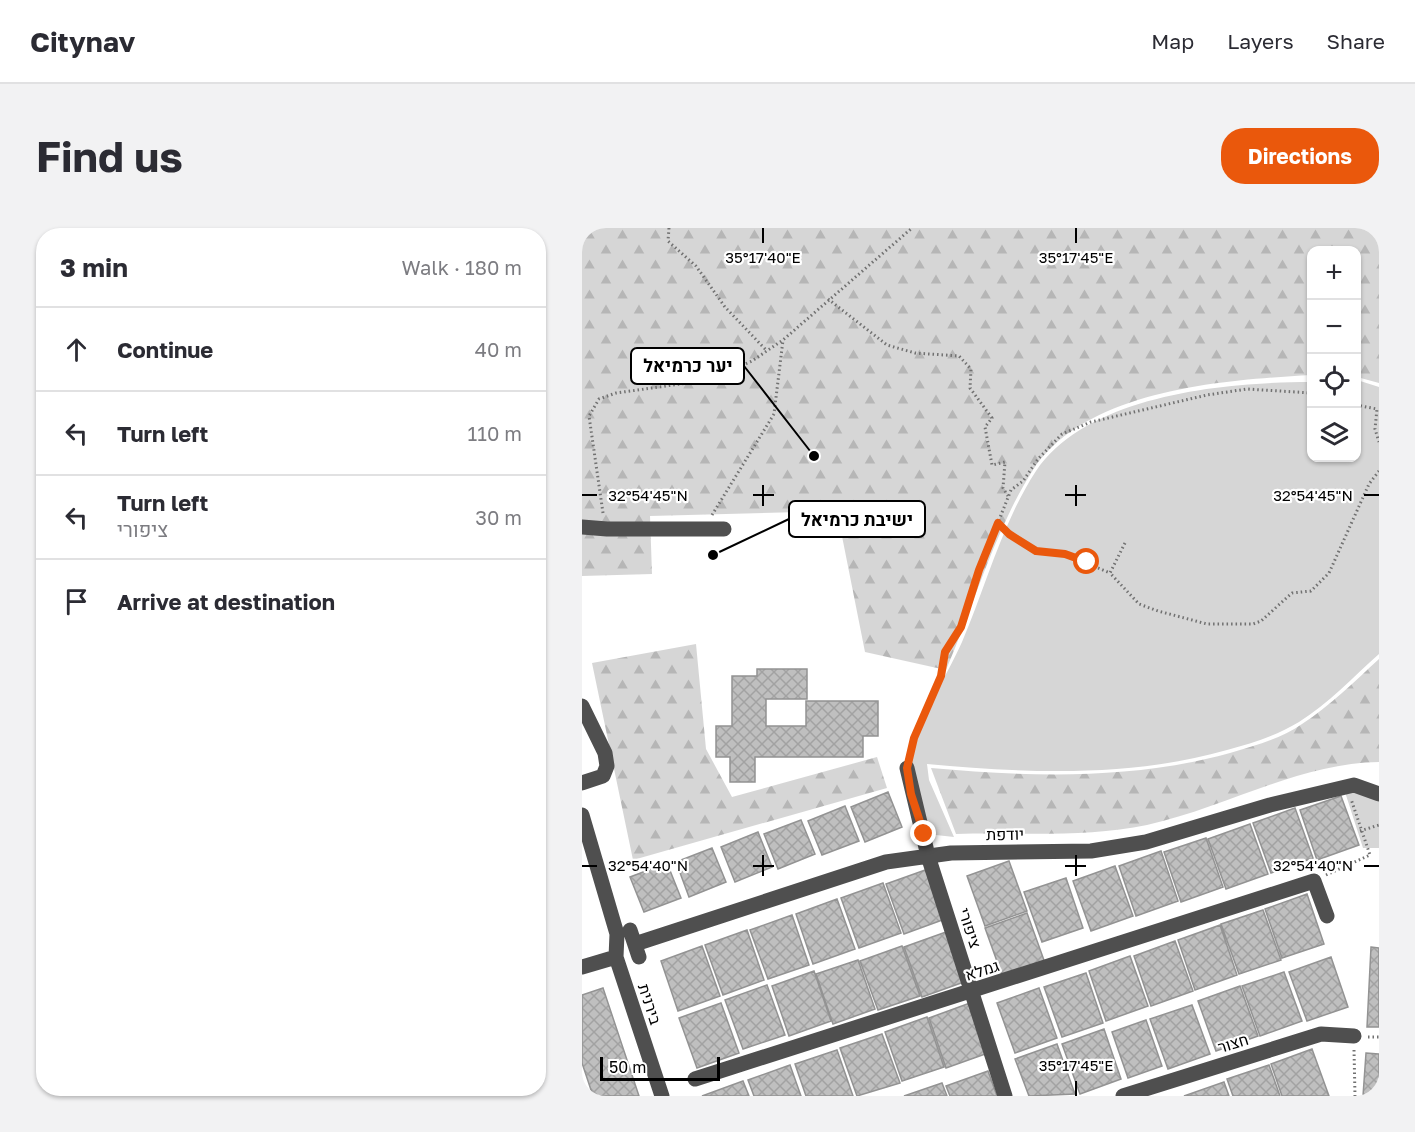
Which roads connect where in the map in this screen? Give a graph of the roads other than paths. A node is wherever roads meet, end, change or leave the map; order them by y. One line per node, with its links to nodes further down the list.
1 (582, 527): 2 (street)
2 (724, 529)
3 (582, 706): 5 (street)
4 (907, 768): 8 (street, ציפורי)
5 (582, 783)
6 (1379, 794): 8 (street, יודפת)
7 (582, 815): 11 (street, בירנית)
8 (928, 856): 10 (street, יודפת); 13 (street, ציפורי)
9 (1327, 916): 13 (street, גמלא)
10 (635, 944)
11 (616, 957): 12 (street); 16 (street, בירנית)
12 (582, 967)
13 (971, 992): 15 (street, גמלא); 17 (street, ציפורי)
14 (1354, 1036): 18 (street, חצור)
15 (695, 1078)
16 (662, 1096)
17 (1005, 1096)
18 (1123, 1096)

